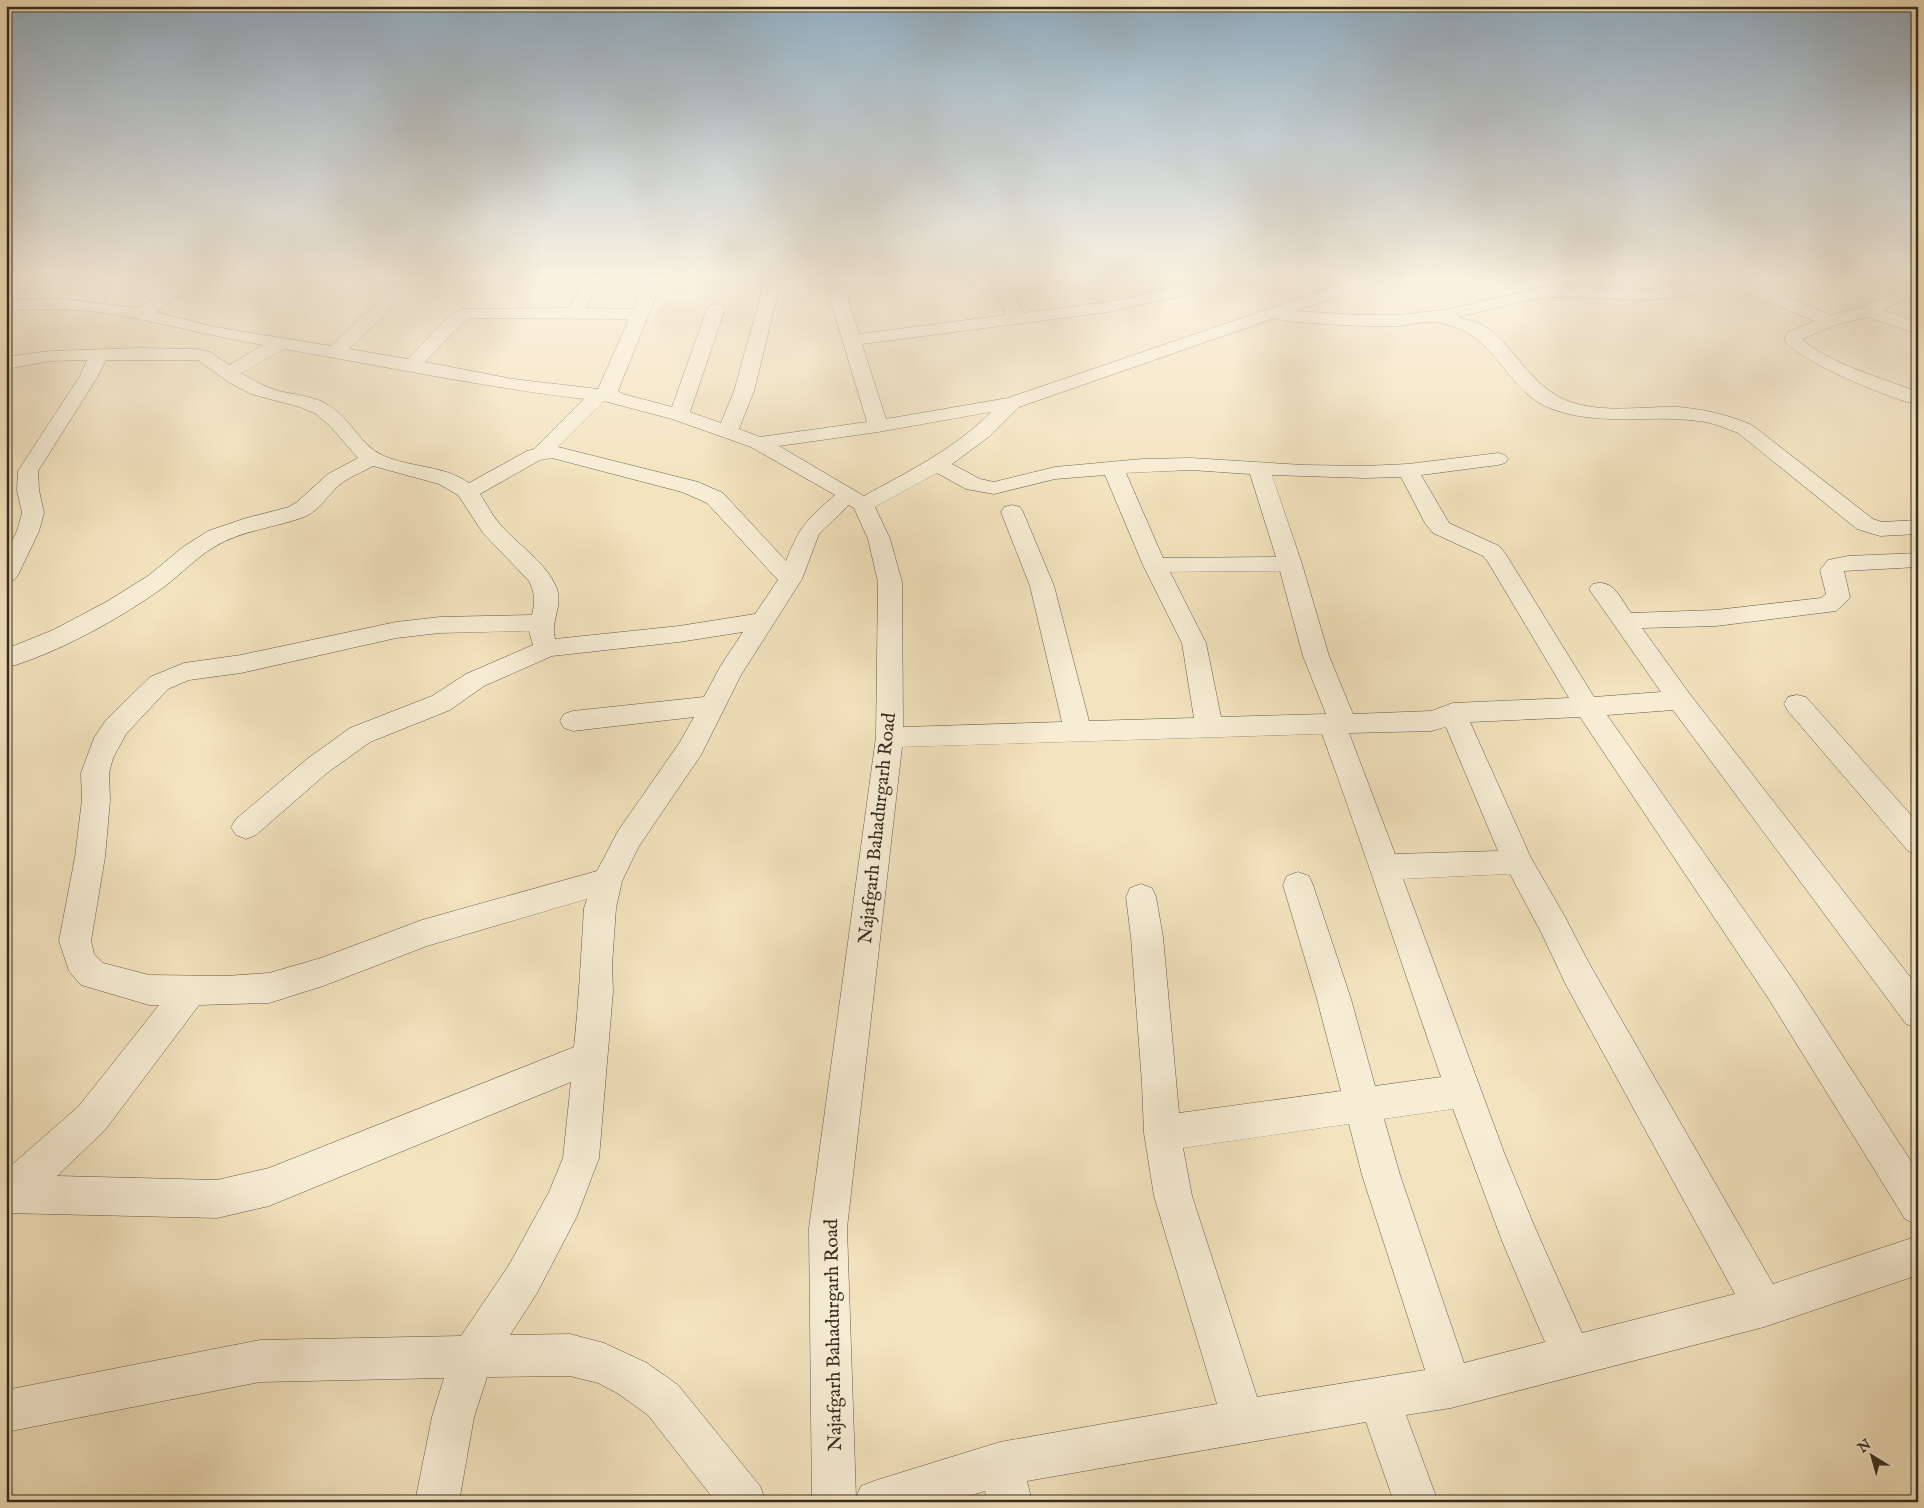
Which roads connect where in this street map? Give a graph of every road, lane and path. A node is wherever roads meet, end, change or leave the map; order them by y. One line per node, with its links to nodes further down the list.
1 (276, 346): 16 (street)
2 (300, 346): 12 (street)
3 (341, 346): 12 (street)
4 (430, 346): 15 (street)
5 (625, 346): 17 (street)
6 (703, 346): 20 (street)
7 (756, 346): 22 (street)
8 (853, 346): 21 (street)
9 (1177, 346): 19 (street)
10 (1495, 346): 34 (street)
11 (1799, 346): 18 (street)
12 (334, 353): 15 (street)
13 (99, 355): 14 (street); 16 (street); 38 (street)
14 (6, 363)
15 (412, 365): 17 (street)
16 (229, 372): 25 (street)
17 (605, 395): 20 (street); 24 (street)
18 (1918, 399)
19 (1012, 403): 21 (street); 27 (street)
20 (679, 415): 22 (street)
21 (878, 426): 23 (street)
22 (728, 431): 23 (street)
23 (758, 443): 32 (street)
24 (540, 454): 31 (street); 39 (street)
25 (373, 458): 31 (street); 44 (street)
26 (1498, 459): 30 (street)
27 (937, 464): 28 (street); 32 (street)
28 (1113, 468): 29 (street); 37 (street)
29 (1259, 468): 30 (street); 36 (street)
30 (1408, 470): 48 (street)
31 (468, 492): 43 (street)
32 (856, 499): 39 (street); 54 (street, Najafgarh Bahadurgarh Road)
33 (1012, 512): 53 (street)
34 (1918, 527)
35 (1918, 560): 42 (street)
36 (1290, 564): 37 (street); 51 (street)
37 (1155, 565): 52 (street)
38 (6, 575)
39 (790, 579): 41 (street)
40 (1601, 589): 42 (street)
41 (763, 621): 43 (street); 47 (street)
42 (1623, 621): 45 (street)
43 (544, 635): 55 (street); 62 (street)
44 (6, 659)
45 (1680, 700): 48 (street); 63 (street)
46 (1797, 704): 56 (street)
47 (714, 705): 50 (street); 59 (street)
48 (1587, 707): 49 (street); 69 (street)
49 (1452, 713): 51 (street); 57 (street)
50 (573, 721)
51 (1337, 724): 52 (street); 58 (street)
52 (1209, 727): 53 (street)
53 (1078, 732): 54 (street)
54 (890, 737): 81 (street, Najafgarh Bahadurgarh Road)
55 (246, 827)
56 (1918, 843)
57 (1518, 862): 58 (street); 71 (street)
58 (1383, 866): 65 (street)
59 (607, 881): 62 (street); 64 (street)
60 (1298, 885): 66 (street)
61 (1141, 897): 67 (street)
62 (190, 990): 68 (street)
63 (1918, 1013)
64 (591, 1057): 68 (street); 73 (street)
65 (1464, 1092): 66 (street); 72 (street)
66 (1364, 1105): 67 (street); 74 (street)
67 (1162, 1133): 77 (street)
68 (6, 1194)
69 (1918, 1206)
70 (1918, 1255): 71 (street)
71 (1764, 1306): 72 (street)
72 (1571, 1355): 74 (street)
73 (472, 1357): 76 (street); 79 (street); 80 (street)
74 (1451, 1387): 75 (street)
75 (1379, 1399): 77 (street); 83 (street)
76 (6, 1411)
77 (1243, 1420): 78 (street)
78 (1005, 1483): 82 (street)
79 (437, 1502)
80 (744, 1502)
81 (834, 1502)
82 (877, 1502)
83 (1416, 1502)

